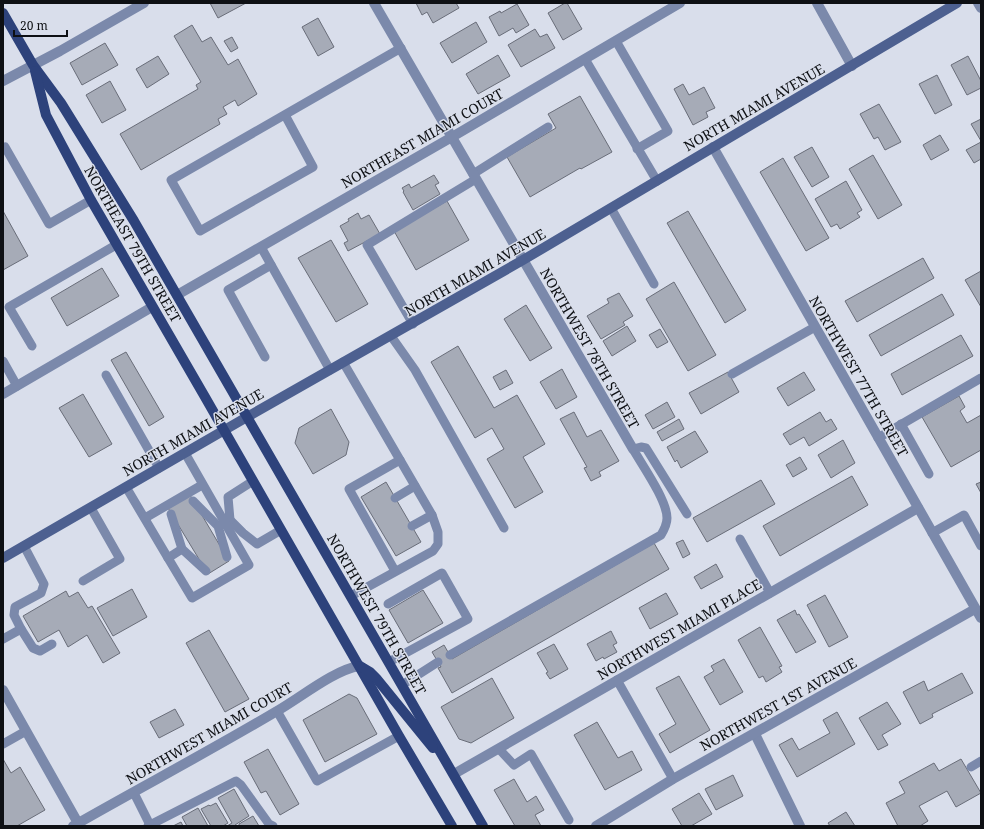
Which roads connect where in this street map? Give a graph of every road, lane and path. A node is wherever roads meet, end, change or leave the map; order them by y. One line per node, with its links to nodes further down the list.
1 (144, 3): 12 (street)
2 (374, 3): 10 (street, NORTHWEST 78TH STREET)
3 (680, 3): 9 (street, NORTHEAST MIAMI COURT)
4 (817, 3): 13 (street)
5 (956, 3): 13 (main road, NORTH MIAMI AVENUE)
6 (978, 3): 7 (street)
7 (981, 8)
8 (3, 13): 12 (main road, NORTHEAST 79TH STREET)
9 (616, 41): 11 (street, NORTHEAST MIAMI COURT); 20 (lane)
10 (400, 48): 15 (lane); 17 (street, NORTHWEST 78TH STREET)
11 (585, 59): 17 (street, NORTHEAST MIAMI COURT); 20 (lane)
12 (33, 65): 14 (street); 23 (main road, NORTHEAST 79TH STREET); 30 (main road, NORTHEAST 79TH STREET)
13 (852, 66): 19 (main road, NORTH MIAMI AVENUE)
14 (3, 81)
15 (285, 115): 15 (lane)
16 (548, 127): 21 (lane)
17 (452, 137): 21 (street, NORTHWEST 78TH STREET); 26 (street, NORTHEAST MIAMI COURT)
18 (4, 146): 23 (lane)
19 (713, 147): 22 (main road, NORTH MIAMI AVENUE); 33 (street, NORTHWEST 77TH STREET)
20 (637, 149): 22 (lane)
21 (474, 177): 27 (street, NORTHWEST 78TH STREET); 32 (lane)
22 (657, 181): 24 (main road, NORTH MIAMI AVENUE)
23 (91, 200): 25 (main road, NORTHEAST 79TH STREET)
24 (611, 208): 27 (main road, NORTH MIAMI AVENUE); 29 (lane)
25 (116, 245): 31 (main road, NORTHEAST 79TH STREET); 35 (lane)
26 (261, 247): 28 (lane); 30 (street, NORTHEAST MIAMI COURT)
27 (523, 260): 32 (main road, NORTH MIAMI AVENUE); 49 (street, NORTHWEST 78TH STREET)
28 (271, 265): 36 (lane); 39 (lane)
29 (654, 284)
30 (177, 295): 45 (main road, NORTHEAST 79TH STREET)
31 (152, 307): 43 (street); 47 (main road, NORTHEAST 79TH STREET)
32 (413, 324): 34 (main road, NORTH MIAMI AVENUE)
33 (815, 327): 40 (lane); 48 (street, NORTHWEST 77TH STREET)
34 (391, 336): 38 (main road, NORTH MIAMI AVENUE); 70 (lane)
35 (32, 346)
36 (265, 357)
37 (3, 361): 43 (lane)
38 (343, 362): 39 (main road, NORTH MIAMI AVENUE); 51 (lane)
39 (330, 370): 45 (main road, NORTH MIAMI AVENUE)
40 (732, 374)
41 (106, 375): 52 (lane)
42 (981, 378): 46 (lane)
43 (17, 386): 44 (street)
44 (3, 394)
45 (247, 417): 47 (main road, NORTH MIAMI AVENUE); 86 (main road, NORTHWEST 79TH STREET)
46 (901, 424): 48 (lane); 53 (lane)
47 (224, 430): 50 (main road, NORTH MIAMI AVENUE); 54 (main road)
48 (878, 438): 61 (street, NORTHWEST 77TH STREET)
49 (633, 449): 64 (lane); 93 (lane)
50 (185, 453): 52 (main road, NORTH MIAMI AVENUE); 55 (lane)
51 (400, 460): 56 (lane); 83 (lane)
52 (159, 468): 57 (main road, NORTH MIAMI AVENUE)
53 (929, 474)
54 (253, 481): 67 (lane); 71 (main road)
55 (202, 484): 66 (lane); 67 (lane)
56 (415, 486): 58 (lane); 65 (lane)
57 (126, 487): 60 (main road, NORTH MIAMI AVENUE); 66 (lane)
58 (395, 498)
59 (193, 501): 67 (lane)
60 (91, 508): 75 (main road, NORTH MIAMI AVENUE); 84 (lane)
61 (918, 508): 72 (street, NORTHWEST 77TH STREET); 85 (street, NORTHWEST MIAMI PLACE)
62 (171, 514): 77 (lane)
63 (201, 514): 67 (lane)
64 (687, 514)
65 (432, 515): 68 (lane); 83 (lane)
66 (145, 518): 80 (lane)
67 (224, 523): 71 (lane); 74 (lane); 78 (lane); 80 (lane)
68 (412, 526)
69 (180, 527): 77 (lane)
70 (504, 528)
71 (281, 530): 96 (main road)
72 (932, 533): 76 (lane); 88 (street, NORTHWEST 77TH STREET)
73 (740, 539): 85 (lane)
74 (220, 545)
75 (24, 546): 79 (main road, NORTH MIAMI AVENUE); 90 (lane)
76 (981, 546)
77 (182, 549): 80 (lane); 81 (lane); 82 (lane)
78 (227, 557)
79 (3, 558)
80 (168, 558)
81 (199, 559)
82 (206, 571)
83 (395, 571): 86 (lane)
84 (83, 581)
85 (770, 593): 97 (street, NORTHWEST MIAMI PLACE)
86 (350, 596): 94 (main road, NORTHWEST 79TH STREET)
87 (388, 604): 94 (lane)
88 (976, 609): 89 (street, NORTHWEST 77TH STREET); 102 (street, NORTHWEST 1ST AVENUE)
89 (981, 618)
90 (21, 629): 91 (lane); 92 (lane)
91 (3, 639)
92 (52, 644)
93 (450, 655)
94 (389, 662): 98 (main road, NORTHWEST 79TH STREET)
95 (438, 662): 98 (lane)
96 (359, 666): 100 (street, NORTHWEST MIAMI COURT); 103 (main road); 108 (main road)
97 (617, 680): 105 (street, NORTHWEST MIAMI PLACE); 109 (lane)
98 (402, 684): 108 (main road, NORTHWEST 79TH STREET)
99 (3, 690): 101 (street)
100 (277, 711): 103 (lane); 110 (street, NORTHWEST MIAMI COURT)
101 (26, 731): 104 (lane); 112 (street)
102 (755, 734): 109 (street, NORTHWEST 1ST AVENUE); 118 (street)
103 (399, 736): 115 (main road)
104 (3, 744)
105 (499, 749): 108 (street, NORTHWEST MIAMI PLACE); 111 (lane)
106 (981, 761): 107 (lane)
107 (971, 767)
108 (454, 774): 116 (main road, NORTHWEST 79TH STREET)
109 (674, 779): 117 (street, NORTHWEST 1ST AVENUE)
110 (134, 793): 112 (street, NORTHWEST MIAMI COURT); 113 (lane)
111 (569, 820)
112 (76, 825)
113 (149, 825): 114 (lane)
114 (273, 826)
115 (452, 826)
116 (483, 826)
117 (596, 826)
118 (800, 826)

